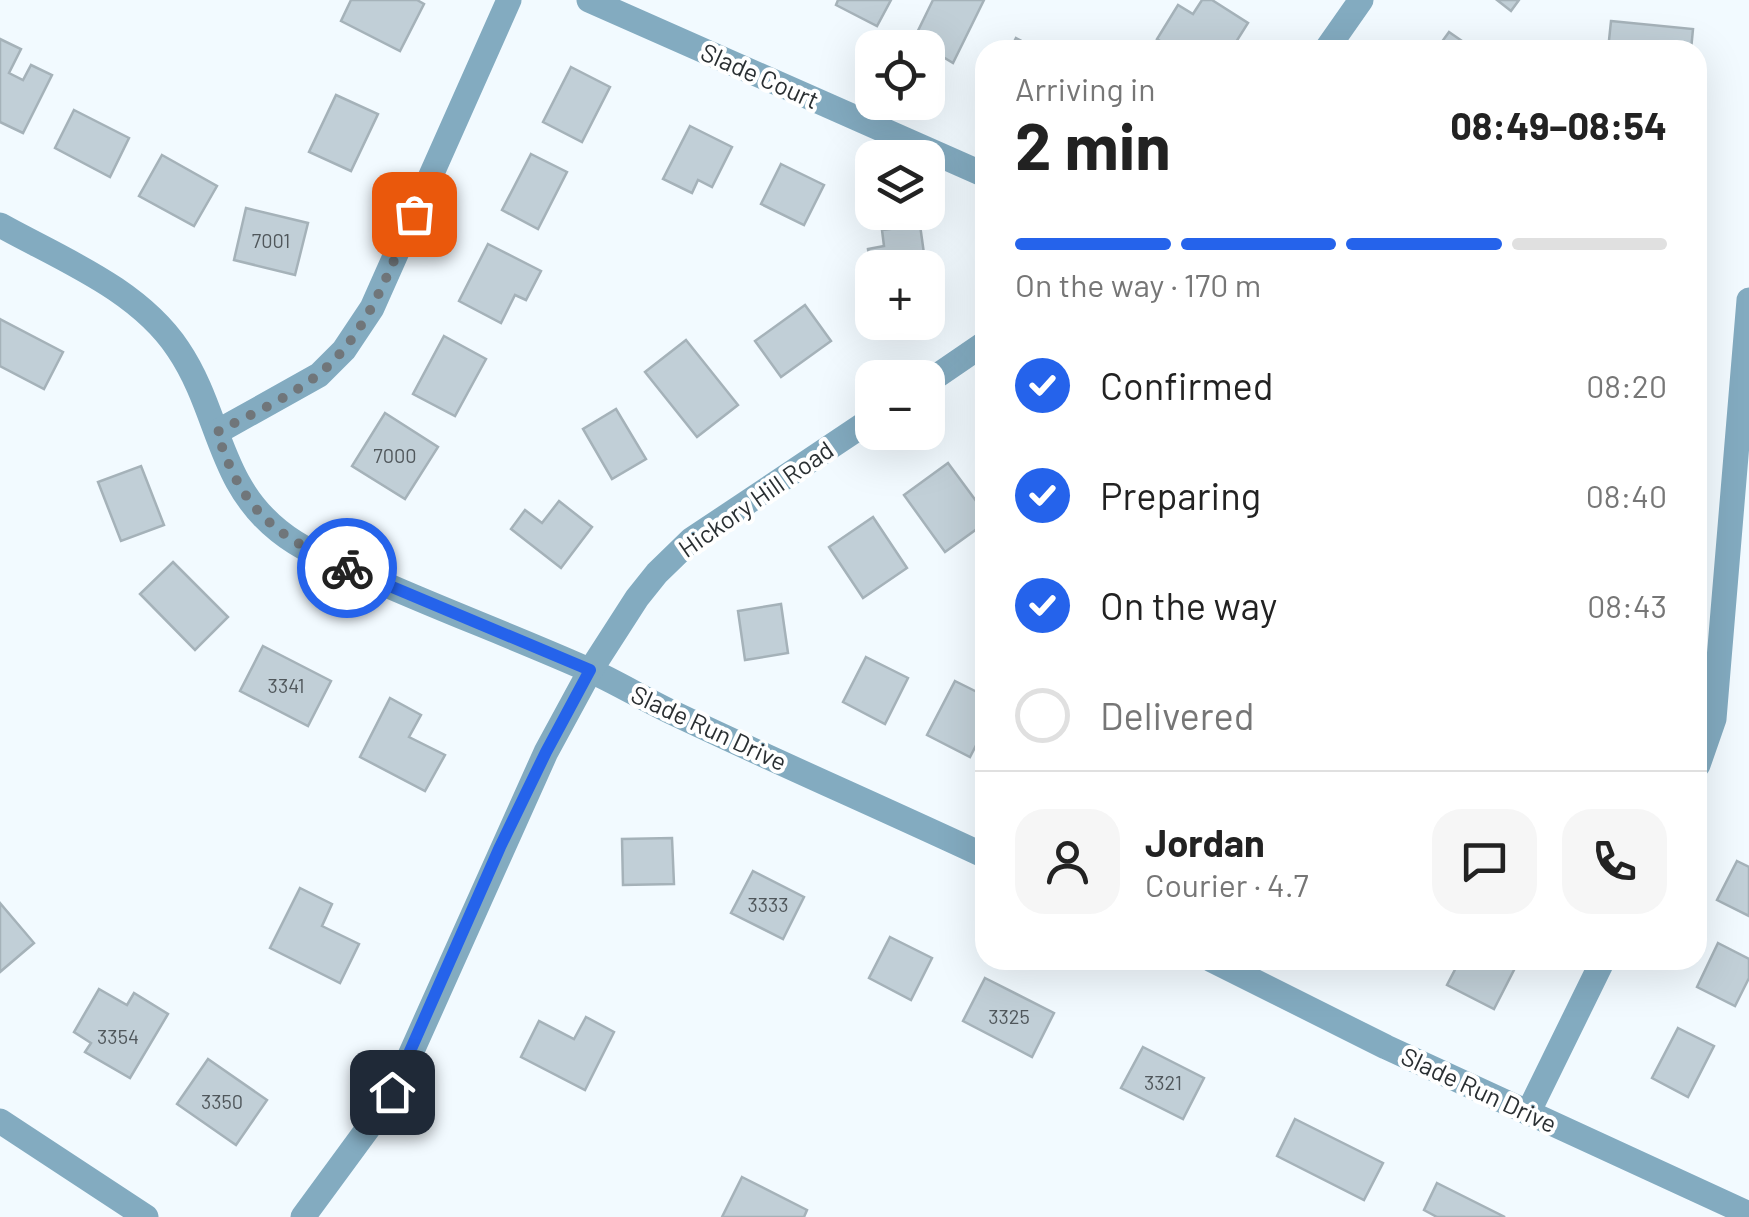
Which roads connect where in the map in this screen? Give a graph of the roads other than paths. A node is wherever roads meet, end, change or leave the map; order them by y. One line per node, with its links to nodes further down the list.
1 (509, 0): 11 (street)
2 (589, 0): 5 (street, Slade Court)
3 (1361, 0): 4 (street)
4 (1333, 40)
5 (975, 172)
6 (0, 225): 11 (street, Slade Run Drive)
7 (1749, 300): 13 (street)
8 (975, 350): 9 (street)
9 (945, 370)
10 (855, 430): 12 (street, Hickory Hill Road)
11 (217, 432): 12 (street, Slade Run Drive)
12 (590, 670): 14 (street, Slade Run Drive); 21 (street, Hickory Hill Road)
13 (1707, 739)
14 (975, 851)
15 (1233, 970): 17 (street, Slade Run Drive)
16 (1597, 970): 17 (street)
17 (1528, 1113): 19 (street, Slade Run Drive)
18 (0, 1121): 20 (street)
19 (1749, 1214)
20 (146, 1217)
21 (303, 1217)

